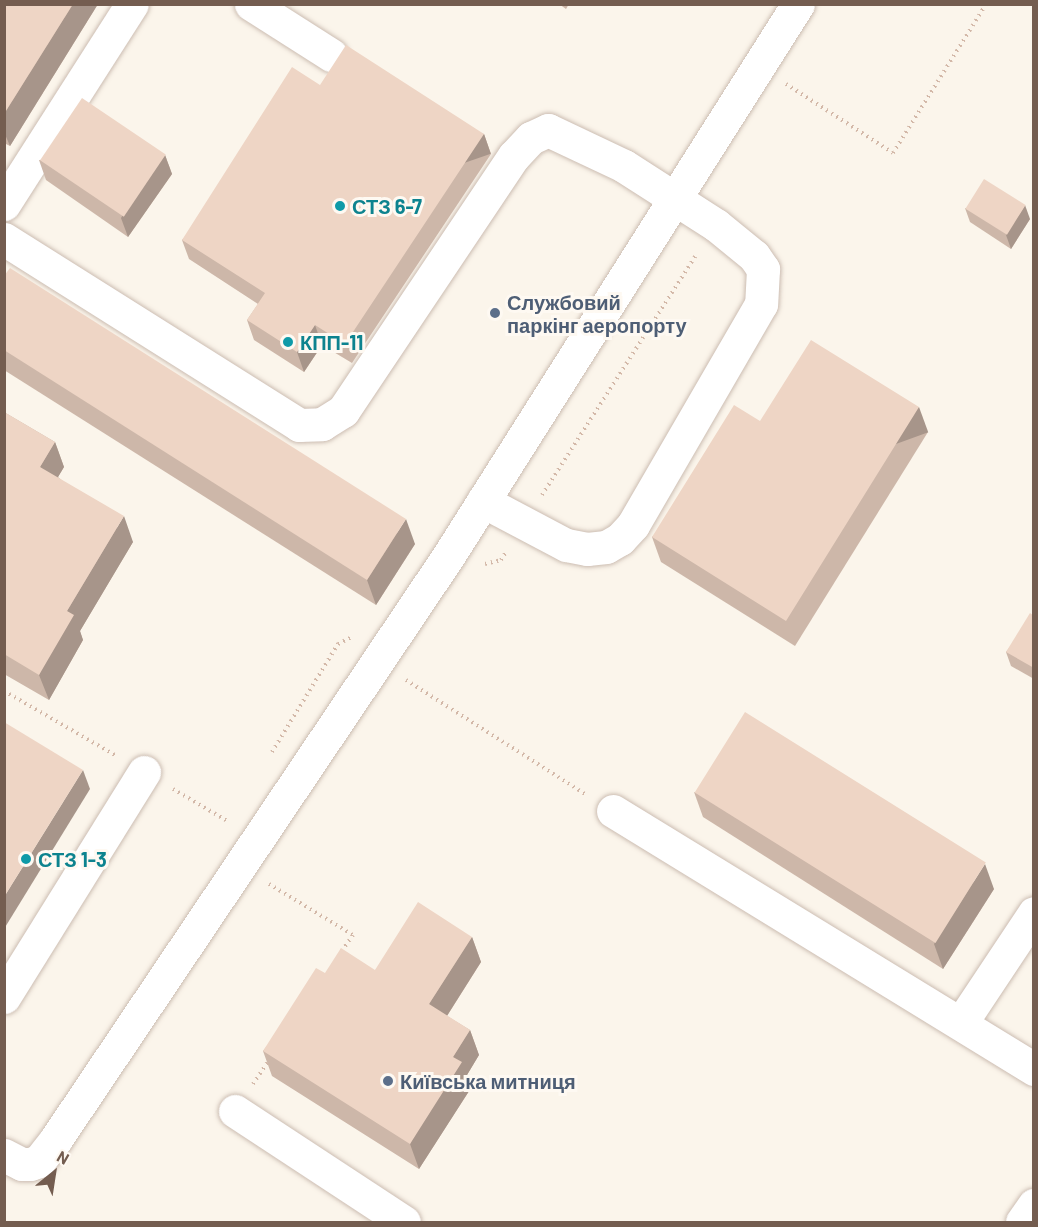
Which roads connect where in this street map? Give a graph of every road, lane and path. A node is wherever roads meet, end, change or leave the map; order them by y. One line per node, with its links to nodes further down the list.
1 (132, 4): 8 (lane)
2 (251, 4): 5 (lane)
3 (798, 4): 6 (lane)
4 (986, 4): 6 (path)
5 (331, 55)
6 (759, 66): 7 (lane)
7 (673, 198): 9 (lane); 10 (lane); 11 (lane)
8 (4, 204)
9 (716, 225): 12 (path); 12 (lane)
10 (4, 239)
11 (483, 501): 12 (lane); 13 (lane)
12 (523, 524): 13 (path)
13 (449, 555): 22 (lane)
14 (411, 672): 16 (path)
15 (144, 772): 18 (lane)
16 (613, 811): 19 (lane)
17 (1034, 914): 19 (lane)
18 (4, 997)
19 (961, 1023): 20 (lane)
20 (1034, 1069)
21 (235, 1111): 24 (lane)
22 (4, 1155)
23 (1034, 1205): 25 (lane)
24 (404, 1222)
25 (1023, 1222)

